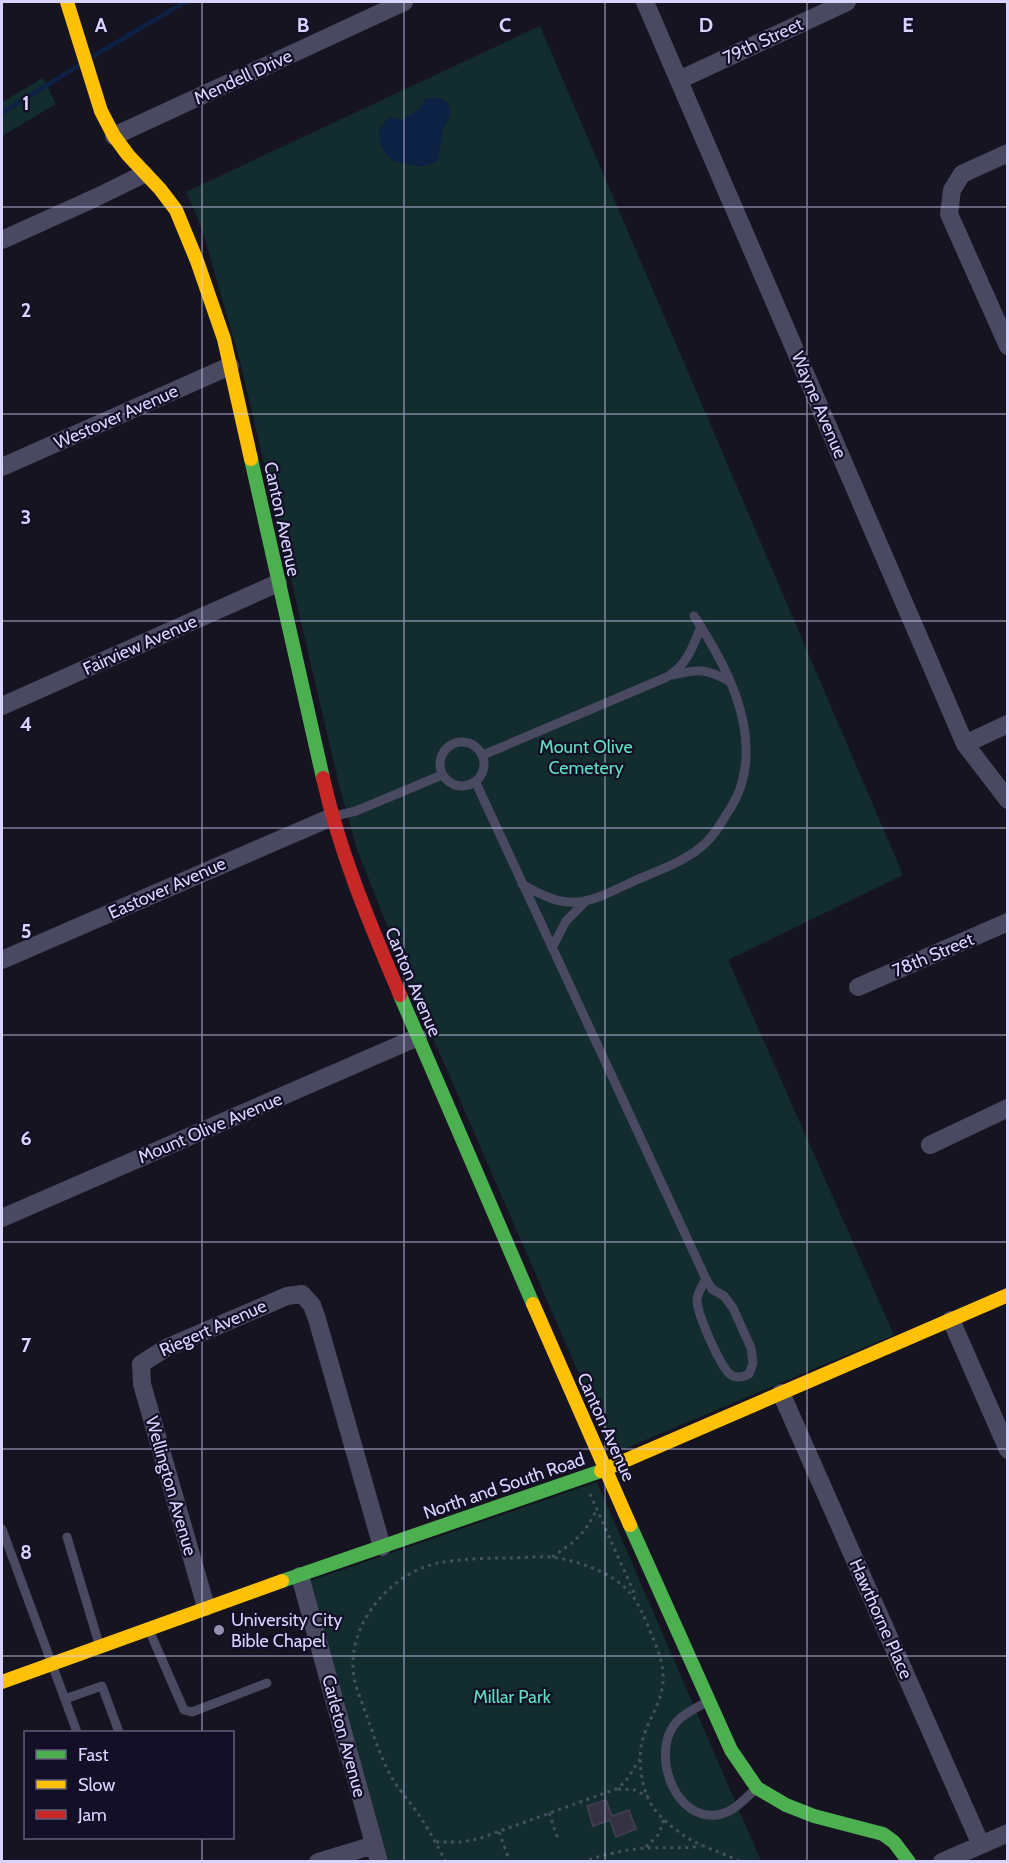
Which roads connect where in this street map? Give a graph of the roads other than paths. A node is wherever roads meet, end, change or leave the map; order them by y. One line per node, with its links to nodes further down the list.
1 (67, 2): 6 (street, Canton Avenue)
2 (404, 2): 6 (street, Mendell Drive)
3 (645, 2): 5 (street, Wayne Avenue)
4 (847, 2): 5 (street, 79th Street)
5 (679, 80): 20 (street, Wayne Avenue)
6 (114, 136): 8 (street, Canton Avenue)
7 (1008, 153): 10 (street)
8 (144, 174): 9 (street); 11 (street, Canton Avenue)
9 (2, 240)
10 (1008, 346)
11 (230, 366): 12 (street, Westover Avenue); 13 (street, Canton Avenue)
12 (2, 467)
13 (278, 584): 18 (street, Fairview Avenue); 25 (street, Canton Avenue)
14 (694, 616): 15 (lane)
15 (701, 626): 16 (lane); 17 (lane)
16 (667, 677): 17 (lane); 21 (lane)
17 (730, 682): 27 (lane)
18 (2, 706)
19 (1008, 724): 20 (street)
20 (965, 744): 24 (street, Wayne Avenue)
21 (483, 755): 22 (lane); 23 (lane)
22 (442, 775): 23 (lane); 25 (lane)
23 (476, 783): 26 (lane)
24 (1008, 800)
25 (332, 817): 30 (street, Eastover Avenue); 32 (street, Canton Avenue)
26 (522, 884): 27 (lane); 29 (lane)
27 (586, 901): 29 (lane)
28 (1008, 922): 31 (street, 78th Street)
29 (552, 948): 36 (lane)
30 (2, 960)
31 (858, 987)
32 (418, 1037): 35 (street, Mount Olive Avenue); 42 (street, Canton Avenue)
33 (1008, 1108): 34 (street)
34 (930, 1144)
35 (2, 1218)
36 (706, 1279): 36 (lane)
37 (1008, 1295): 38 (street, North and South Road)
38 (951, 1320): 40 (street, North and South Road); 41 (street)
39 (141, 1364): 45 (street, Riegert Avenue); 47 (street, Wellington Avenue)
40 (781, 1393): 42 (street, North and South Road); 59 (street, Hawthorne Place)
41 (1008, 1450)
42 (605, 1470): 45 (street, North and South Road); 54 (street, Canton Avenue)
43 (2, 1529): 50 (lane)
44 (67, 1537): 49 (lane)
45 (382, 1547): 46 (street, North and South Road)
46 (300, 1576): 47 (street, North and South Road); 60 (street, Carleton Avenue)
47 (206, 1607): 48 (street, North and South Road)
48 (148, 1628): 49 (street, North and South Road); 52 (lane)
49 (100, 1646): 50 (street, North and South Road)
50 (52, 1664): 51 (street, North and South Road); 53 (lane)
51 (2, 1682)
52 (267, 1683)
53 (65, 1700): 55 (lane); 56 (lane)
54 (709, 1702): 57 (street, Canton Avenue); 57 (lane)
55 (77, 1731)
56 (119, 1731)
57 (757, 1788): 62 (street, Canton Avenue)
58 (1008, 1833): 59 (street)
59 (981, 1845): 63 (street)
60 (377, 1853): 61 (street)
61 (318, 1862)
62 (909, 1862)
63 (942, 1862)

